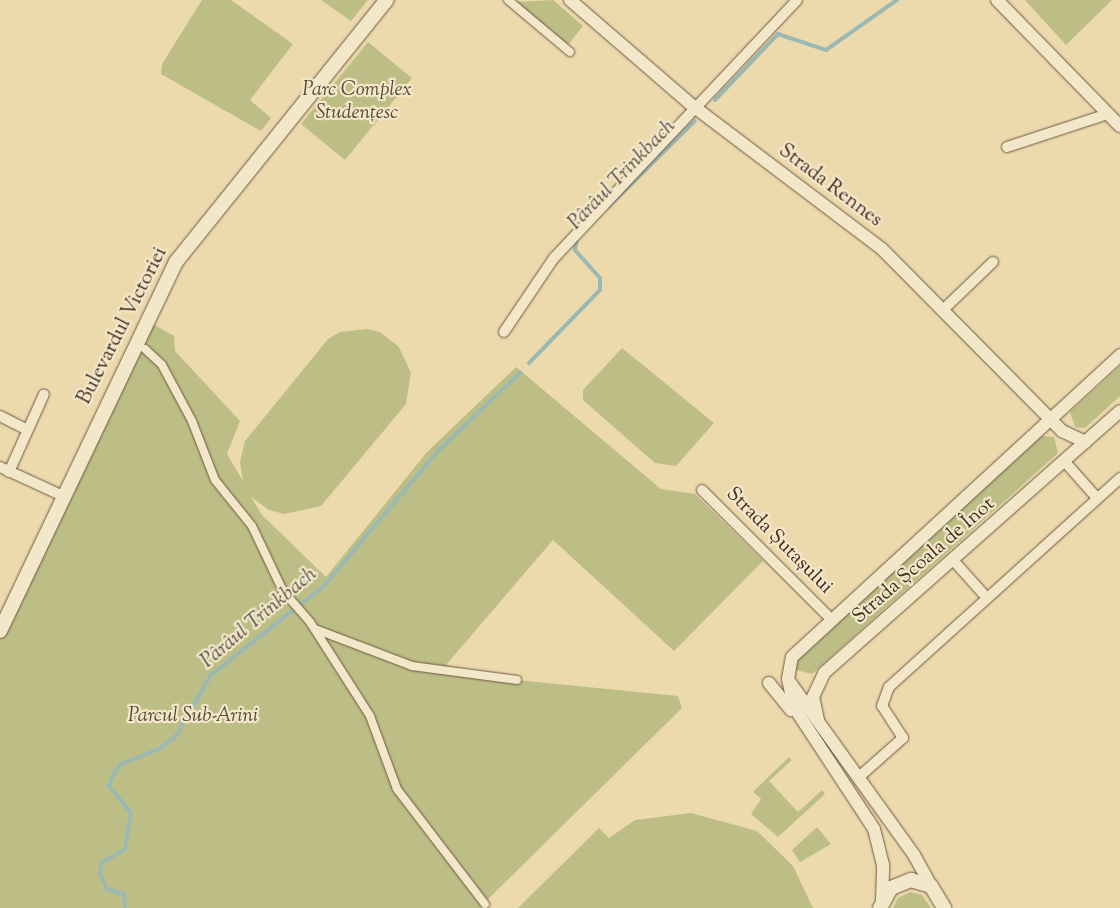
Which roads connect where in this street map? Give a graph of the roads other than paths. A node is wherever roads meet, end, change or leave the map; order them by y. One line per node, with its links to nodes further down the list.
1 (387, 0): 26 (main road, Bulevardul Victoriei)
2 (508, 0): 6 (street)
3 (570, 0): 7 (street, Strada Rennes)
4 (797, 0): 7 (street)
5 (998, 0): 8 (street)
6 (570, 52)
7 (693, 106): 12 (street, Strada Rennes); 13 (street)
8 (1108, 114): 9 (street); 10 (street)
9 (1120, 126)
10 (1007, 147)
11 (993, 262): 12 (street)
12 (944, 309): 19 (street, Strada Rennes)
13 (504, 332)
14 (145, 349): 31 (street)
15 (1120, 355): 19 (street, Strada Școala de Înot)
16 (44, 394): 20 (street)
17 (1120, 411): 21 (street, Strada Școala de Înot)
18 (0, 416): 20 (street)
19 (1052, 418): 21 (street); 30 (street, Strada Școala de Înot)
20 (28, 430): 23 (street)
21 (1086, 442): 22 (street, Strada Școala de Înot)
22 (1065, 462): 27 (street); 28 (street, Strada Școala de Înot)
23 (4, 469): 26 (street)
24 (1120, 478): 27 (street)
25 (702, 490): 30 (street, Strada Șutașului)
26 (63, 496): 32 (main road, Bulevardul Victoriei)
27 (1097, 498): 29 (street)
28 (953, 560): 29 (street); 36 (street, Strada Școala de Înot)
29 (987, 598): 38 (street)
30 (830, 618): 33 (street, Strada Școala de Înot)
31 (313, 625): 34 (street); 40 (street)
32 (0, 631)
33 (788, 679): 36 (street); 37 (street)
34 (517, 680)
35 (769, 683): 37 (street)
36 (818, 720): 38 (street)
37 (809, 731): 41 (street)
38 (859, 777): 39 (street)
39 (931, 886): 41 (main road); 42 (main road)
40 (485, 904)
41 (881, 904)
42 (945, 906)

